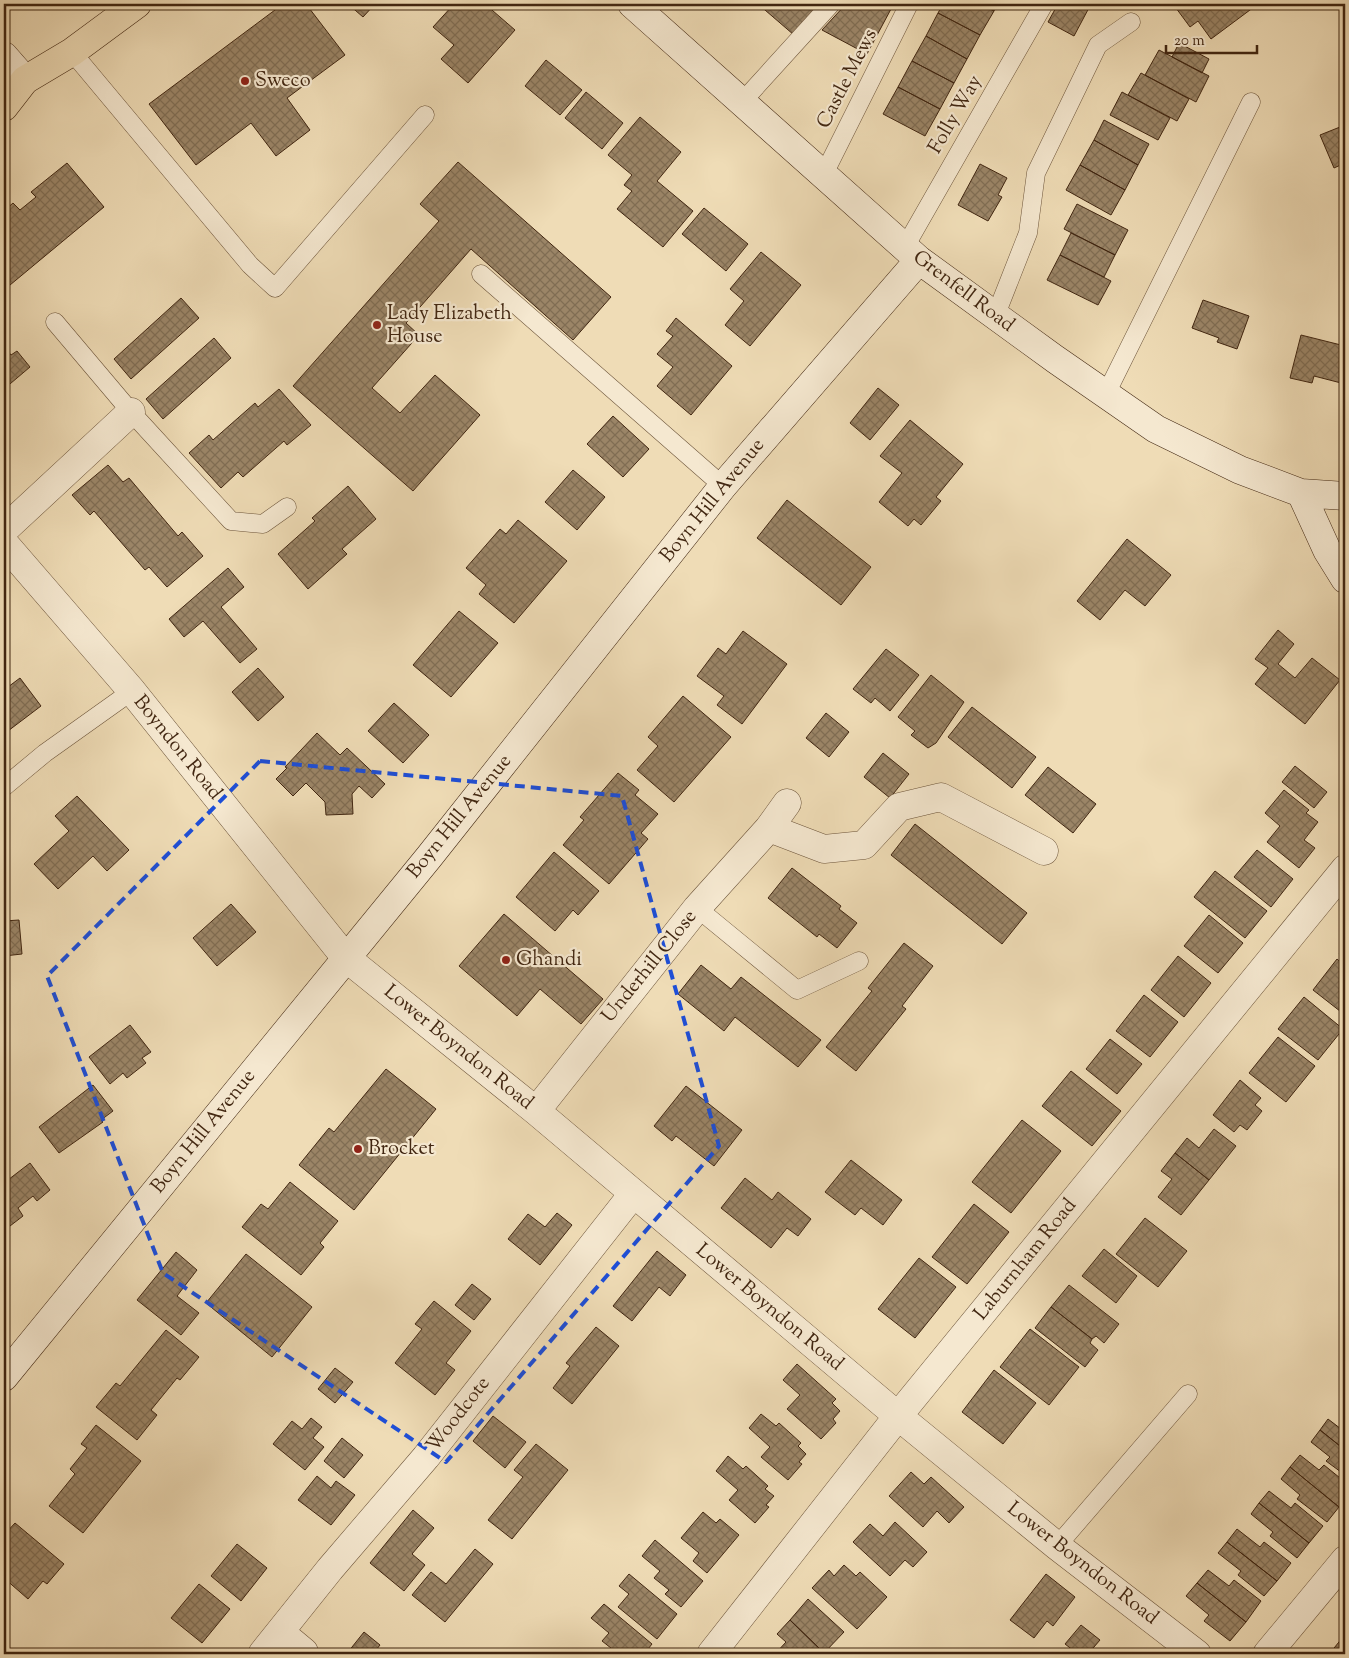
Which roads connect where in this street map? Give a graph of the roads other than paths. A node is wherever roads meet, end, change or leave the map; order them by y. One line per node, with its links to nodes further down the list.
1 (137, 4): 7 (main road)
2 (632, 4): 10 (street, Grenfell Road)
3 (831, 4): 10 (lane)
4 (910, 4): 14 (lane, Castle Mews)
5 (1044, 4): 15 (lane, Folly Way)
6 (1131, 22): 17 (lane)
7 (72, 52): 9 (main road); 13 (lane)
8 (4, 56): 9 (street)
9 (25, 80): 12 (main road)
10 (742, 102): 14 (street, Grenfell Road)
11 (1252, 102): 19 (lane)
12 (4, 107)
13 (425, 115)
14 (824, 174): 15 (street, Grenfell Road)
15 (912, 254): 17 (street, Grenfell Road); 21 (street, Boyn Hill Avenue)
16 (481, 274): 21 (lane)
17 (995, 317): 19 (street, Grenfell Road)
18 (55, 322): 20 (lane)
19 (1106, 394): 22 (street, Grenfell Road)
20 (131, 412): 24 (lane); 25 (street)
21 (723, 486): 35 (street, Boyn Hill Avenue)
22 (1302, 493): 23 (street, Grenfell Road); 27 (street)
23 (1345, 496)
24 (287, 508)
25 (4, 530)
26 (4, 544): 28 (street, Boyndon Road)
27 (1345, 579)
28 (132, 690): 29 (lane); 35 (street, Boyndon Road)
29 (4, 786)
30 (787, 803): 31 (street, Underhill Close)
31 (769, 828): 32 (street); 34 (street, Underhill Close)
32 (1044, 851)
33 (1345, 870): 41 (street, Laburnham Road)
34 (697, 908): 36 (lane); 37 (street, Underhill Close)
35 (345, 957): 37 (street, Lower Boyndon Road); 39 (street, Boyn Hill Avenue)
36 (859, 961)
37 (536, 1111): 38 (street, Lower Boyndon Road)
38 (633, 1194): 41 (street, Lower Boyndon Road); 44 (street, Woodcote)
39 (4, 1377)
40 (1188, 1394): 42 (lane)
41 (898, 1416): 42 (street, Lower Boyndon Road); 47 (street, Laburnham Road)
42 (1057, 1546): 48 (street, Lower Boyndon Road)
43 (1345, 1560): 49 (street)
44 (280, 1632): 45 (street); 46 (street, Woodcote)
45 (304, 1652)
46 (262, 1654)
47 (711, 1654)
48 (1197, 1654)
49 (1267, 1654)

